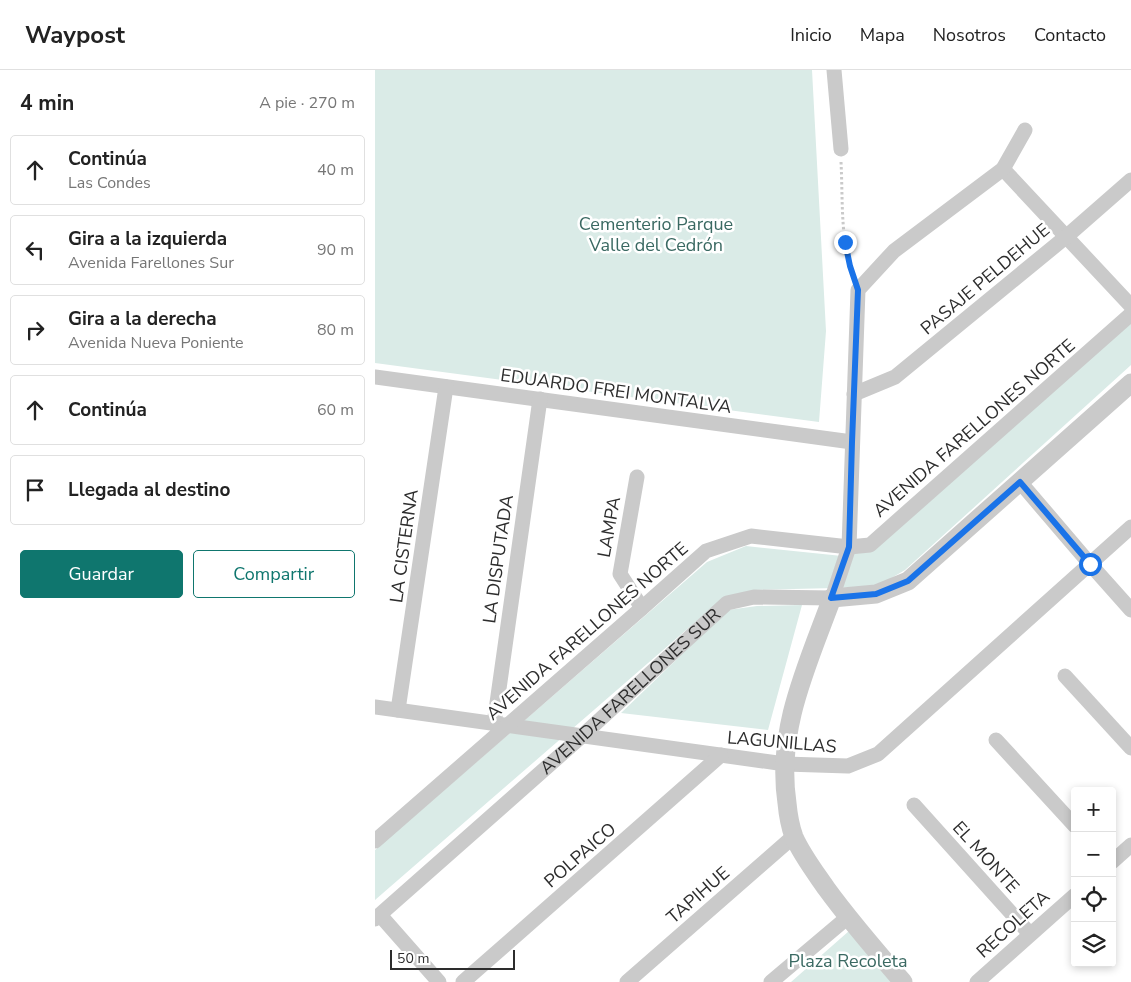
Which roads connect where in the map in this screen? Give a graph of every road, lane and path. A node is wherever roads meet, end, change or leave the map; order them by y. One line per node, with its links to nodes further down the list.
1 (834, 70): 3 (street)
2 (1025, 130): 4 (street)
3 (841, 149): 7 (path)
4 (1003, 169): 6 (street); 7 (street)
5 (1131, 180): 6 (street, PASAJE PELDEHUE)
6 (1067, 236): 8 (street); 13 (street, PASAJE PELDEHUE)
7 (858, 290): 13 (street)
8 (1131, 306)
9 (1131, 314): 19 (street, AVENIDA FARELLONES NORTE)
10 (375, 376): 12 (street, EDUARDO FREI MONTALVA)
11 (1131, 383): 17 (street, AVENIDA FARELLONES SUR)
12 (447, 386): 14 (street, EDUARDO FREI MONTALVA); 26 (street, LA CISTERNA)
13 (854, 394): 15 (street)
14 (540, 399): 15 (street, EDUARDO FREI MONTALVA); 27 (street, LA DISPUTADA)
15 (852, 442): 19 (street)
16 (637, 476): 22 (street, LAMPA)
17 (1020, 482): 20 (street); 21 (street, AVENIDA FARELLONES SUR)
18 (1131, 528): 20 (street, LAGUNILLAS)
19 (849, 547): 21 (street); 22 (street, AVENIDA FARELLONES NORTE)
20 (1090, 564): 23 (street); 32 (street, LAGUNILLAS)
21 (831, 598): 28 (street, AVENIDA FARELLONES SUR); 32 (street)
22 (642, 608): 27 (street, AVENIDA FARELLONES NORTE)
23 (1131, 610)
24 (1065, 676): 30 (street)
25 (375, 707): 26 (street, LAGUNILLAS)
26 (398, 710): 27 (street, LAGUNILLAS)
27 (500, 725): 28 (street, LAGUNILLAS); 36 (street, AVENIDA FARELLONES NORTE)
28 (582, 736): 31 (street, LAGUNILLAS); 40 (street, AVENIDA FARELLONES SUR)
29 (996, 740): 34 (street)
30 (1131, 748)
31 (721, 755): 32 (street, LAGUNILLAS); 44 (street, POLPAICO)
32 (785, 764): 35 (street)
33 (914, 805): 42 (street, EL MONTE)
34 (1071, 822)
35 (794, 836): 41 (street); 45 (street, TAPIHUE)
36 (375, 841)
37 (1131, 845): 38 (street)
38 (1116, 858)
39 (1071, 898): 42 (street, RECOLETA)
40 (377, 917): 43 (street)
41 (847, 917): 46 (street); 47 (street)
42 (1030, 934): 48 (street, RECOLETA)
43 (439, 982)
44 (463, 982)
45 (627, 982)
46 (771, 982)
47 (903, 982)
48 (977, 982)

